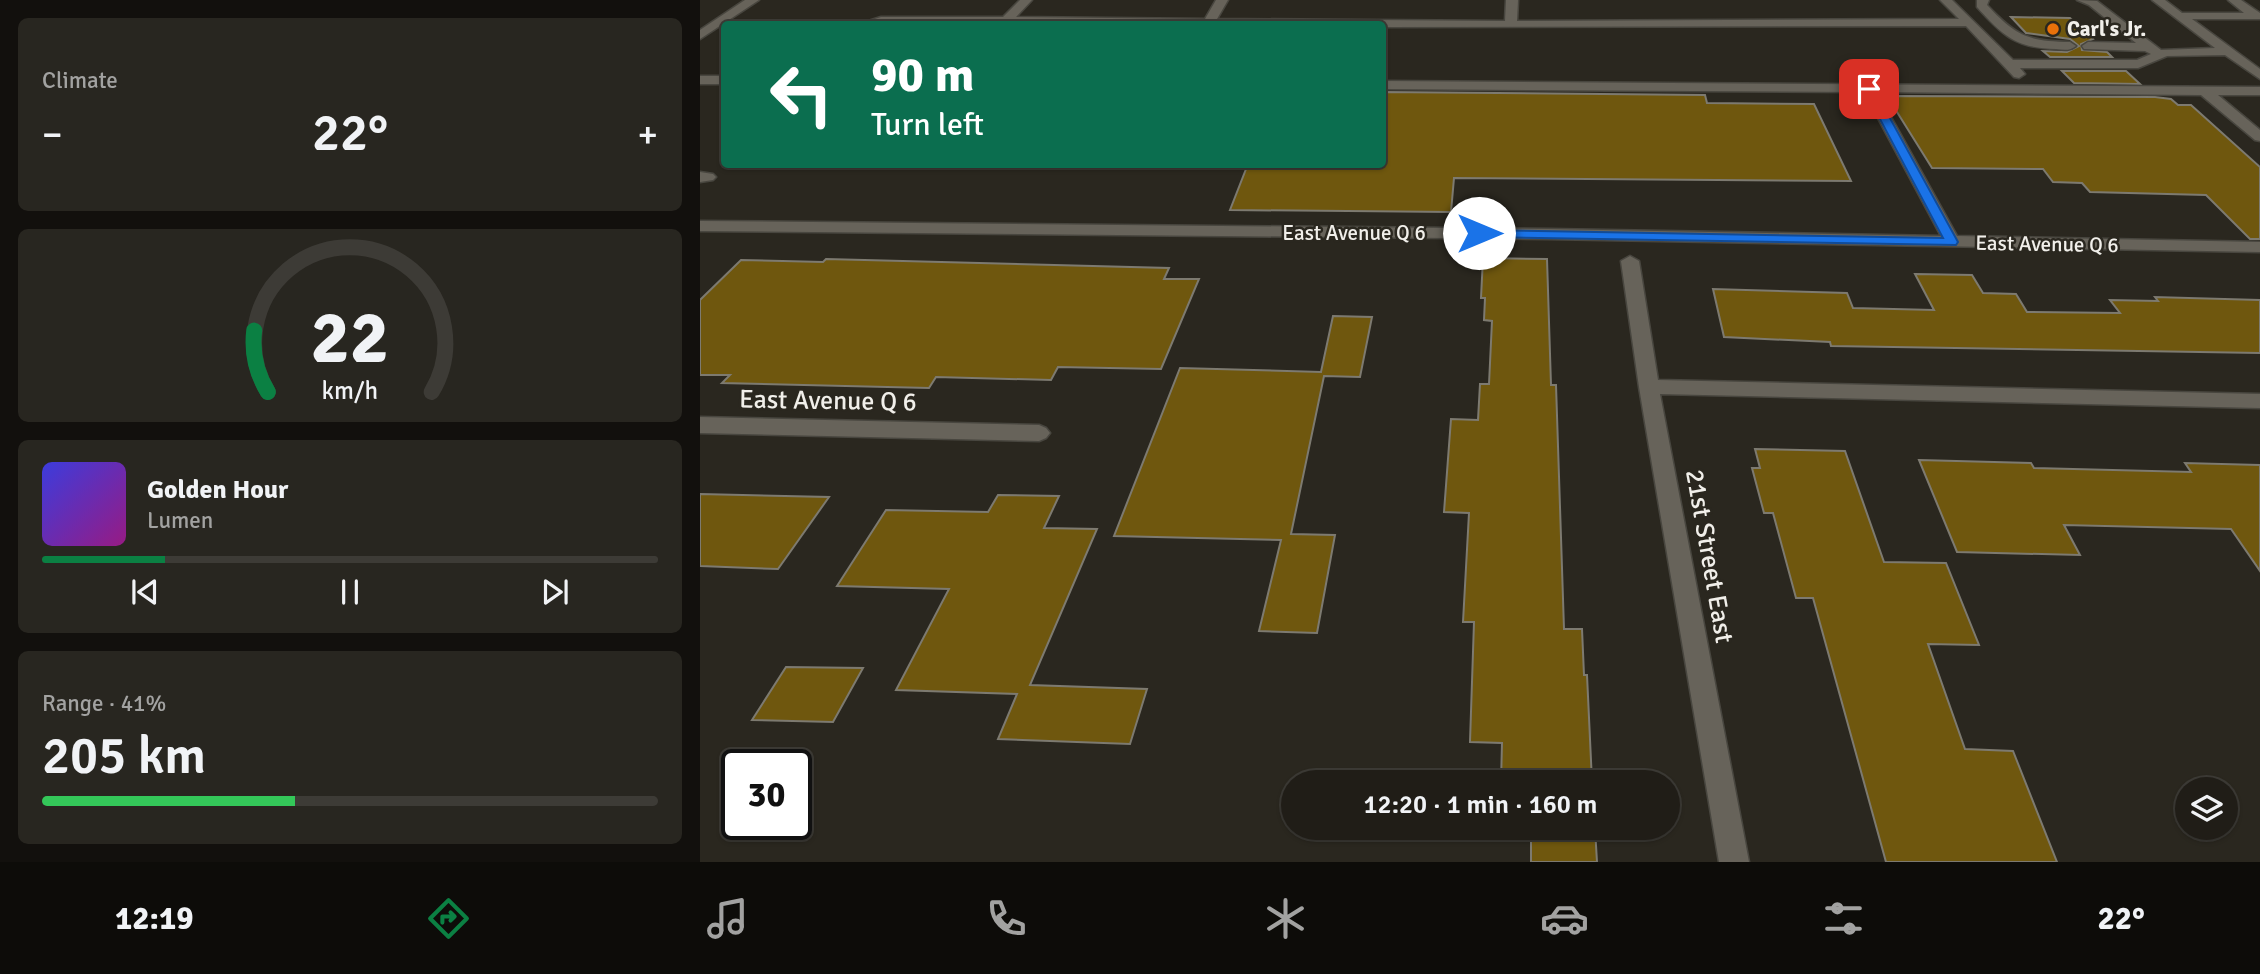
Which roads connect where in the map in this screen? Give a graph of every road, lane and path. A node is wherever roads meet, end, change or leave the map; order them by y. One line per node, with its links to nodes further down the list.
1 (753, 0): 13 (street)
2 (1026, 0): 15 (street)
3 (1222, 0): 16 (street)
4 (1512, 0): 19 (street)
5 (1946, 0): 17 (street)
6 (1983, 0): 21 (street)
7 (2083, 0): 23 (street)
8 (2158, 0): 10 (street)
9 (2234, 0): 11 (street)
10 (2179, 16): 11 (street); 24 (street)
11 (2258, 16)
12 (721, 21): 20 (street)
13 (721, 21)
14 (877, 21): 15 (street)
15 (1006, 21)
16 (1210, 21)
17 (1969, 22): 19 (street); 25 (street)
18 (1386, 24): 19 (street)
19 (1511, 25)
20 (700, 35)
21 (2070, 46)
22 (2088, 46): 23 (street)
23 (2154, 50): 24 (street); 25 (street)
24 (2228, 51): 26 (street)
25 (2009, 64): 31 (street)
26 (2258, 73)
27 (700, 80): 28 (street)
28 (721, 80)
29 (1386, 85): 30 (street)
30 (1869, 89): 31 (street); 36 (street)
31 (2034, 90): 32 (street)
32 (2205, 91): 33 (street); 34 (street)
33 (2260, 91)
34 (2260, 136)
35 (700, 226): 36 (street, East Avenue Q 6)
36 (1952, 242): 37 (street, East Avenue Q 6)
37 (2260, 247)
38 (1630, 261): 39 (street, 21st Street East)
39 (1649, 387): 40 (street); 43 (street, 21st Street East)
40 (2260, 401)
41 (700, 425): 42 (street, East Avenue Q 6)
42 (1039, 433)
43 (1734, 862)

